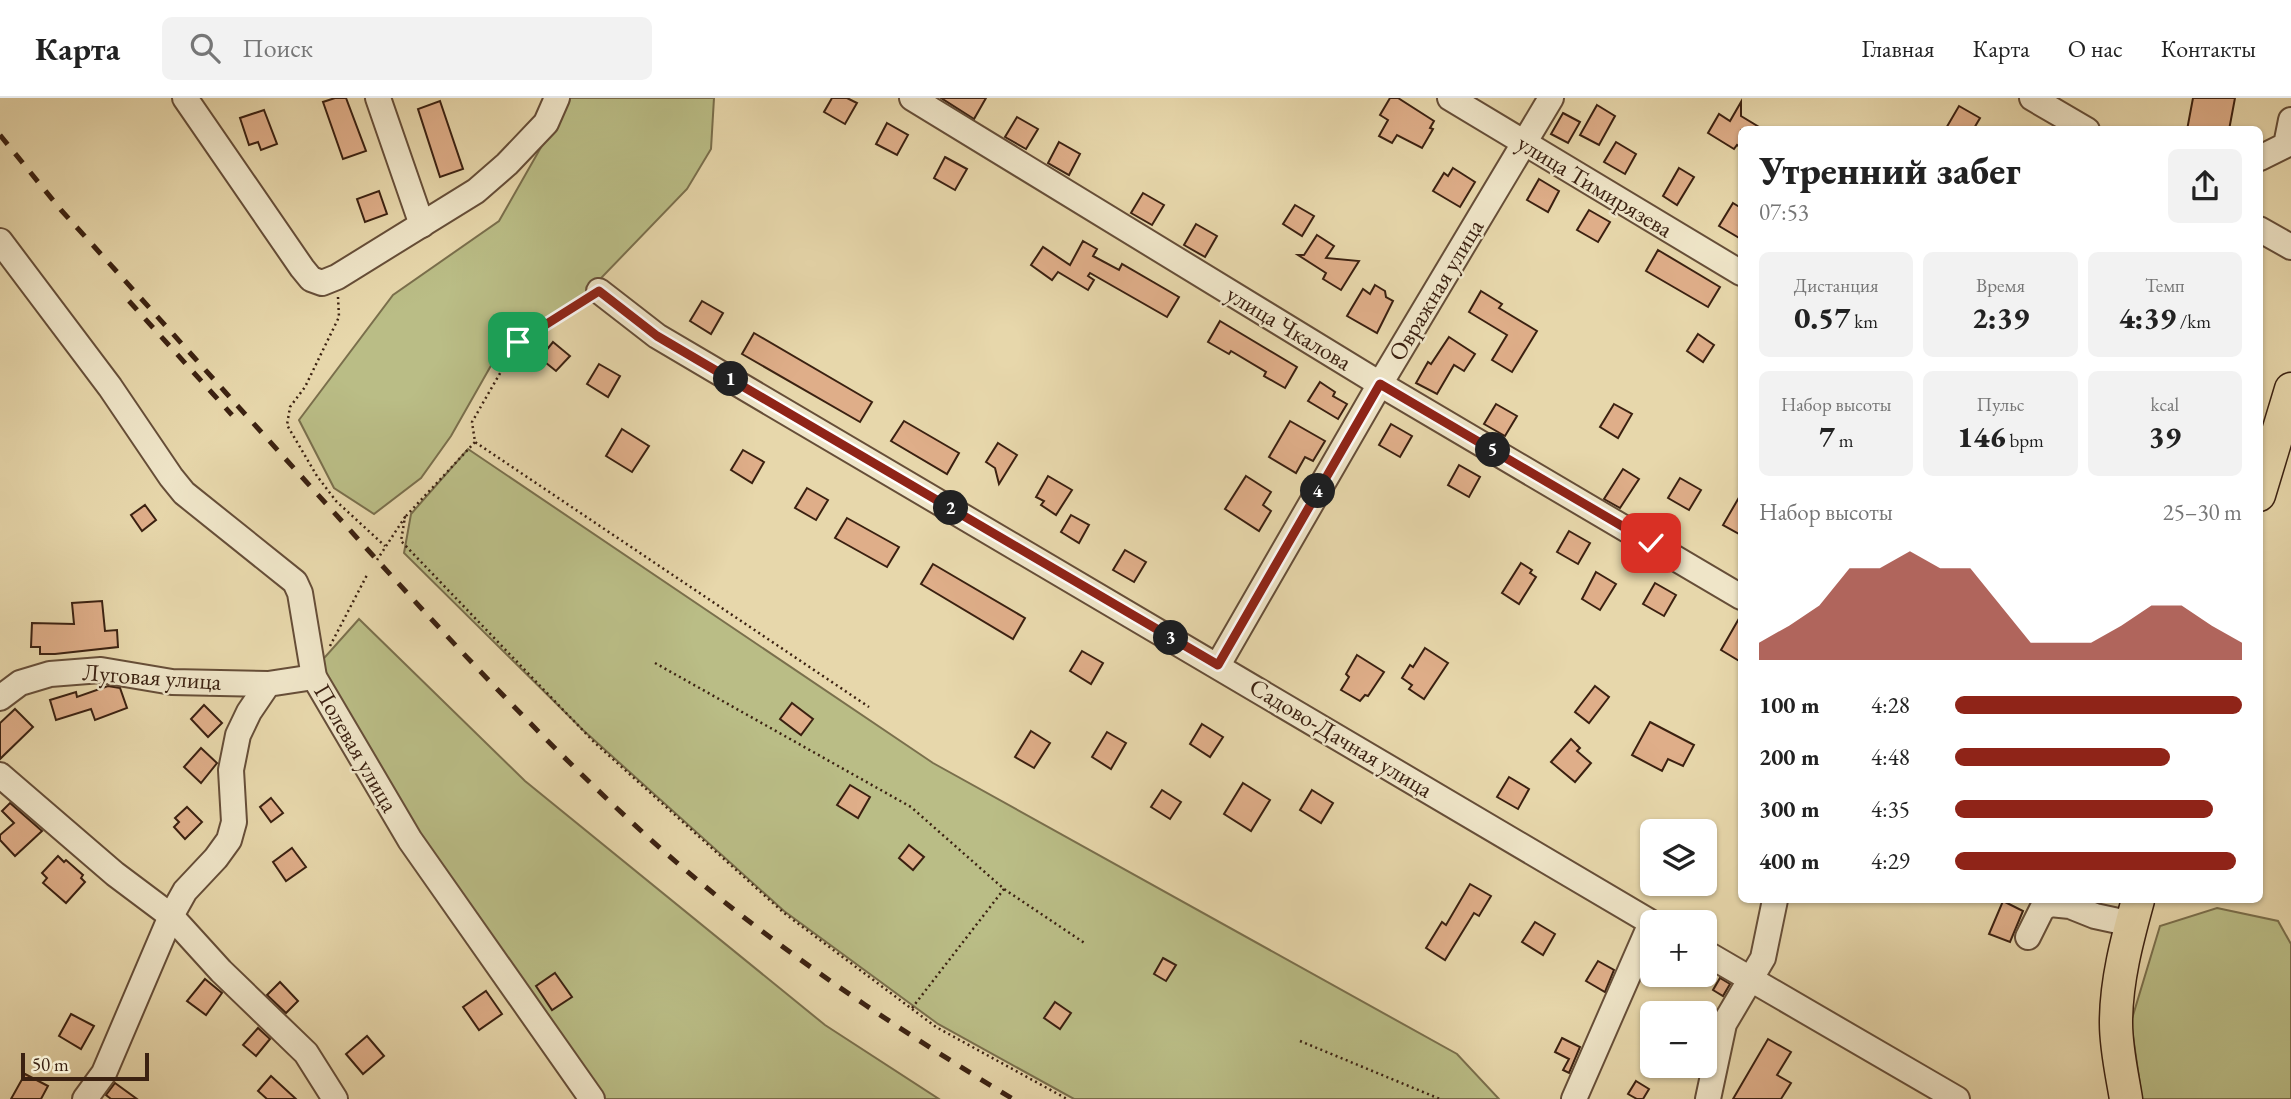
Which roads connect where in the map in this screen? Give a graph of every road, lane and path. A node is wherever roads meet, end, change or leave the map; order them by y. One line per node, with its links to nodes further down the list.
1 (185, 98): 17 (street)
2 (378, 98): 12 (street)
3 (557, 98): 12 (street)
4 (912, 98): 19 (street, улица Чкалова)
5 (1450, 98): 10 (street, улица Тимирязева)
6 (1551, 98): 10 (street, Овражная улица)
7 (2032, 98): 9 (street)
8 (2291, 120): 11 (street)
9 (2080, 126)
10 (1524, 143): 16 (street, улица Тимирязева); 19 (street, Овражная улица)
11 (2263, 156)
12 (422, 225): 17 (street)
13 (2263, 231): 15 (street)
14 (0, 241): 30 (street, Полевая улица)
15 (2291, 247)
16 (1738, 271)
17 (337, 277): 24 (path)
18 (599, 291): 21 (path); 29 (street, Садово-Дачная улица)
19 (1380, 384): 27 (street, улица Чкалова); 29 (street, Овражная улица)
20 (2291, 388): 22 (main road)
21 (475, 442): 23 (path); 33 (path)
22 (2263, 482)
23 (405, 517): 24 (path); 45 (path)
24 (385, 546): 25 (path)
25 (377, 560)
26 (367, 575): 30 (path)
27 (1738, 595)
28 (655, 663): 35 (path)
29 (1218, 665): 39 (street, Садово-Дачная улица)
30 (314, 677): 31 (street, Луговая улица); 49 (street, Полевая улица)
31 (268, 684): 32 (street, Луговая улица); 38 (street, Луговая улица)
32 (0, 698)
33 (869, 707)
34 (0, 775): 38 (street)
35 (1004, 889): 41 (path); 45 (path)
36 (1774, 903): 44 (street)
37 (2135, 912): 40 (street); 55 (main road)
38 (171, 916): 47 (street, Луговая улица); 48 (street)
39 (1640, 916)
40 (2028, 937)
41 (1086, 944)
42 (1640, 950): 52 (street)
43 (1717, 959): 44 (street)
44 (1752, 978): 53 (street); 54 (street)
45 (912, 1008): 50 (path)
46 (1300, 1041): 51 (path)
47 (85, 1099)
48 (335, 1099)
49 (592, 1099)
50 (1067, 1099)
51 (1440, 1099)
52 (1574, 1099)
53 (1708, 1099)
54 (1957, 1099)
55 (2126, 1099)

